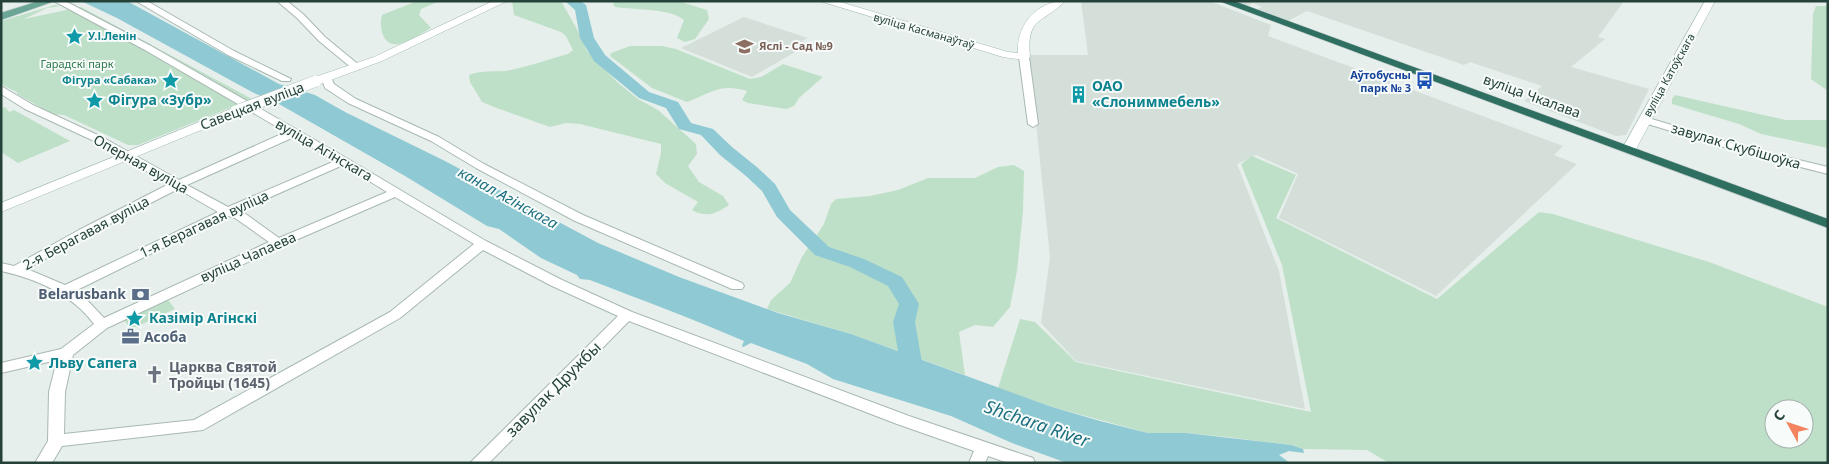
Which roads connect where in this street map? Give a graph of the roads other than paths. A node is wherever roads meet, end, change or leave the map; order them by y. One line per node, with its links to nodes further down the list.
1 (140, 1): 12 (street)
2 (281, 1): 11 (street)
3 (502, 1): 11 (main road, Савецкая вуліца)
4 (825, 1): 10 (main road, вуліца Касманаўтаў)
5 (1060, 1): 10 (main road)
6 (1224, 1): 18 (highway, вуліца Чкалава)
7 (1710, 1): 15 (main road, вуліца Катоўскага)
8 (56, 2): 9 (main road); 17 (street, вуліца Агінскага)
9 (1, 17)
10 (1024, 57): 16 (street)
11 (356, 67): 13 (main road, Савецкая вуліца)
12 (286, 79)
13 (321, 79): 19 (main road, Савецкая вуліца, bridge); 31 (street)
14 (1, 89): 19 (street, Оперная вуліца)
15 (1645, 120): 18 (main road, вуліца Катоўскага); 21 (street, завулак Скубішоўка)
16 (1033, 124)
17 (292, 133): 20 (street, вуліца Агінскага); 22 (street, 2-я Берагавая вуліца)
18 (1629, 150): 26 (highway, вуліца Чкалава)
19 (125, 156): 22 (street, Оперная вуліца); 24 (main road, Савецкая вуліца)
20 (344, 161): 23 (street, вуліца Агінскага); 25 (street, 1-я Берагавая вуліца)
21 (1828, 171)
22 (178, 185): 25 (street, Оперная вуліца); 30 (street, 2-я Берагавая вуліца)
23 (396, 192): 27 (street, вуліца Чапаева); 28 (street, вуліца Агінскага)
24 (1, 208)
25 (227, 212): 27 (street, Оперная вуліца); 32 (street, 1-я Берагавая вуліца)
26 (1828, 224)
27 (278, 243): 34 (street, вуліца Чапаева)
28 (482, 244): 33 (street, вуліца Агінскага); 37 (street)
29 (1, 267): 30 (street)
30 (16, 270): 32 (street)
31 (737, 286)
32 (65, 290): 34 (street)
33 (627, 315): 38 (street, вуліца Агінскага); 40 (street, завулак Дружбы)
34 (102, 325): 35 (street, вуліца Чапаева)
35 (66, 353): 36 (street); 37 (street)
36 (1, 368)
37 (56, 441): 39 (street)
38 (981, 456): 41 (street, вуліца Агінскага)
39 (43, 463)
40 (478, 463)
41 (1027, 463)

